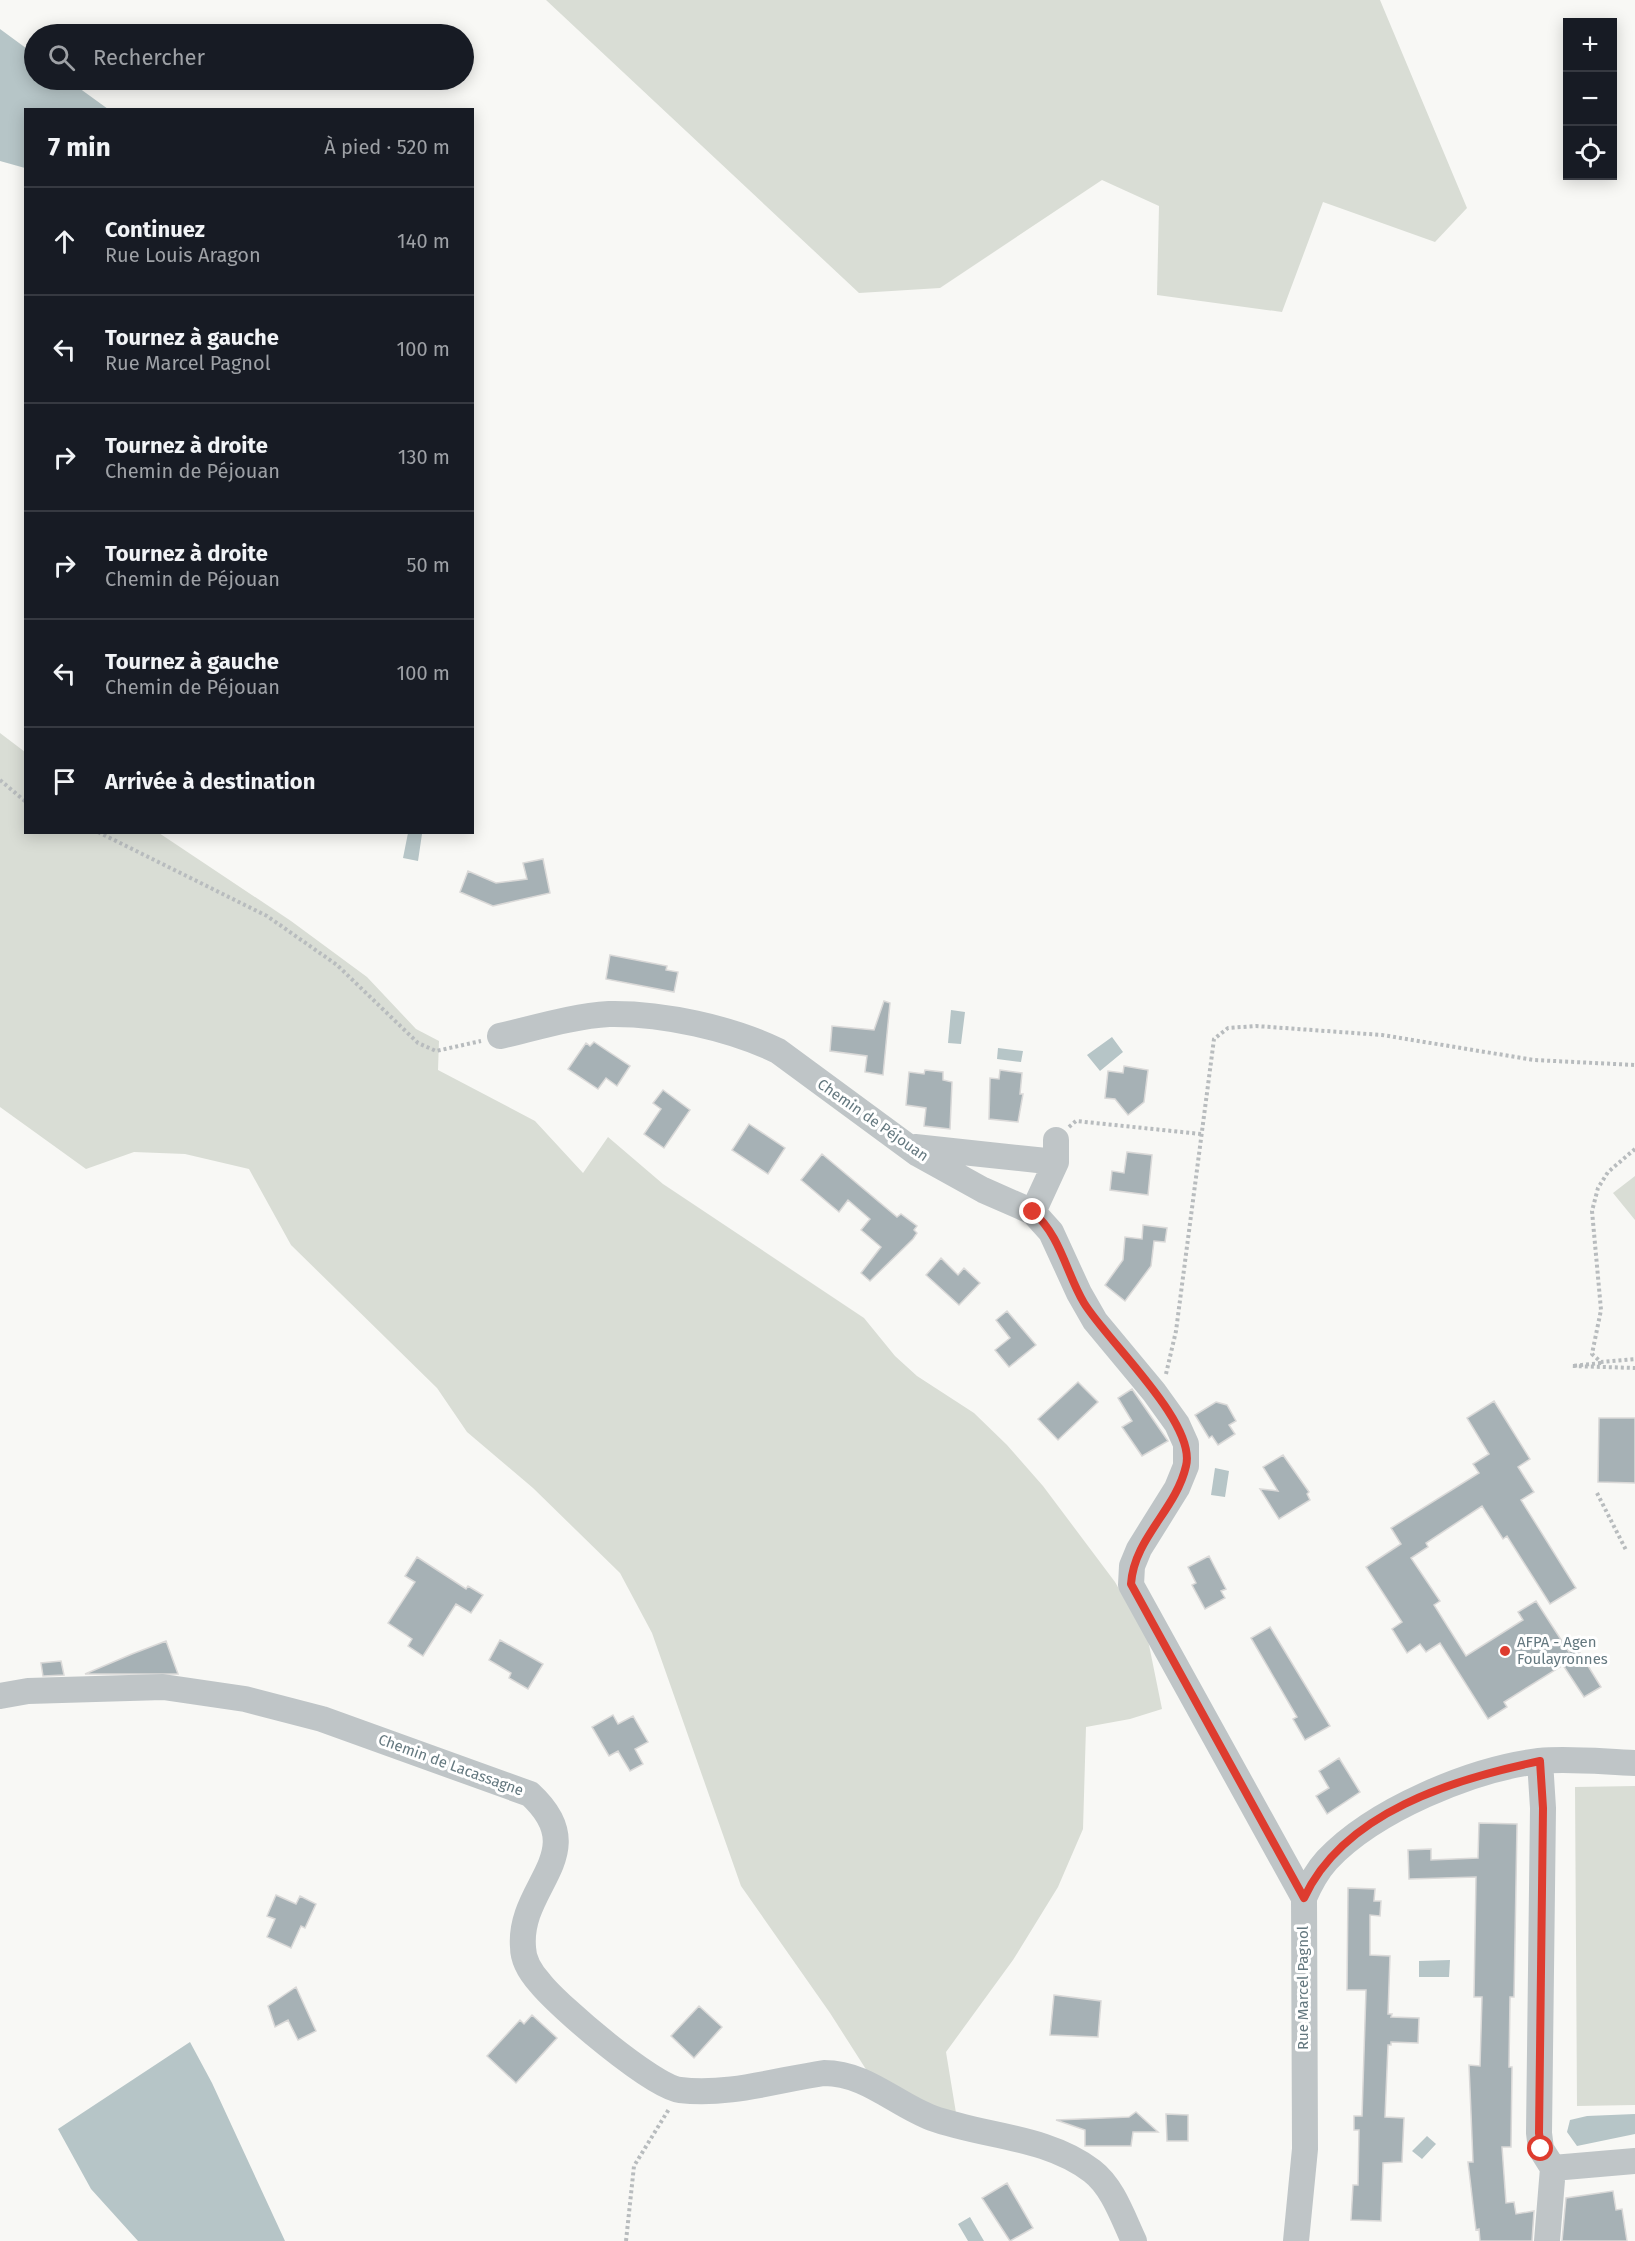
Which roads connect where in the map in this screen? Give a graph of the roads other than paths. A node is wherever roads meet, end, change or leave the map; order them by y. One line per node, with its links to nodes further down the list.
1 (501, 1036): 2 (street, Chemin de Péjouan)
2 (906, 1146): 3 (street, Chemin de Péjouan); 3 (street)
3 (1033, 1212): 7 (street, Chemin de Péjouan)
4 (0, 1696): 10 (street, Chemin de Lacassagne)
5 (1540, 1761): 6 (street); 7 (street); 9 (street)
6 (1635, 1763)
7 (1304, 1898): 11 (street, Rue Marcel Pagnol)
8 (1635, 2161): 9 (street)
9 (1552, 2168): 12 (street)
10 (1134, 2241)
11 (1296, 2241)
12 (1547, 2241)

